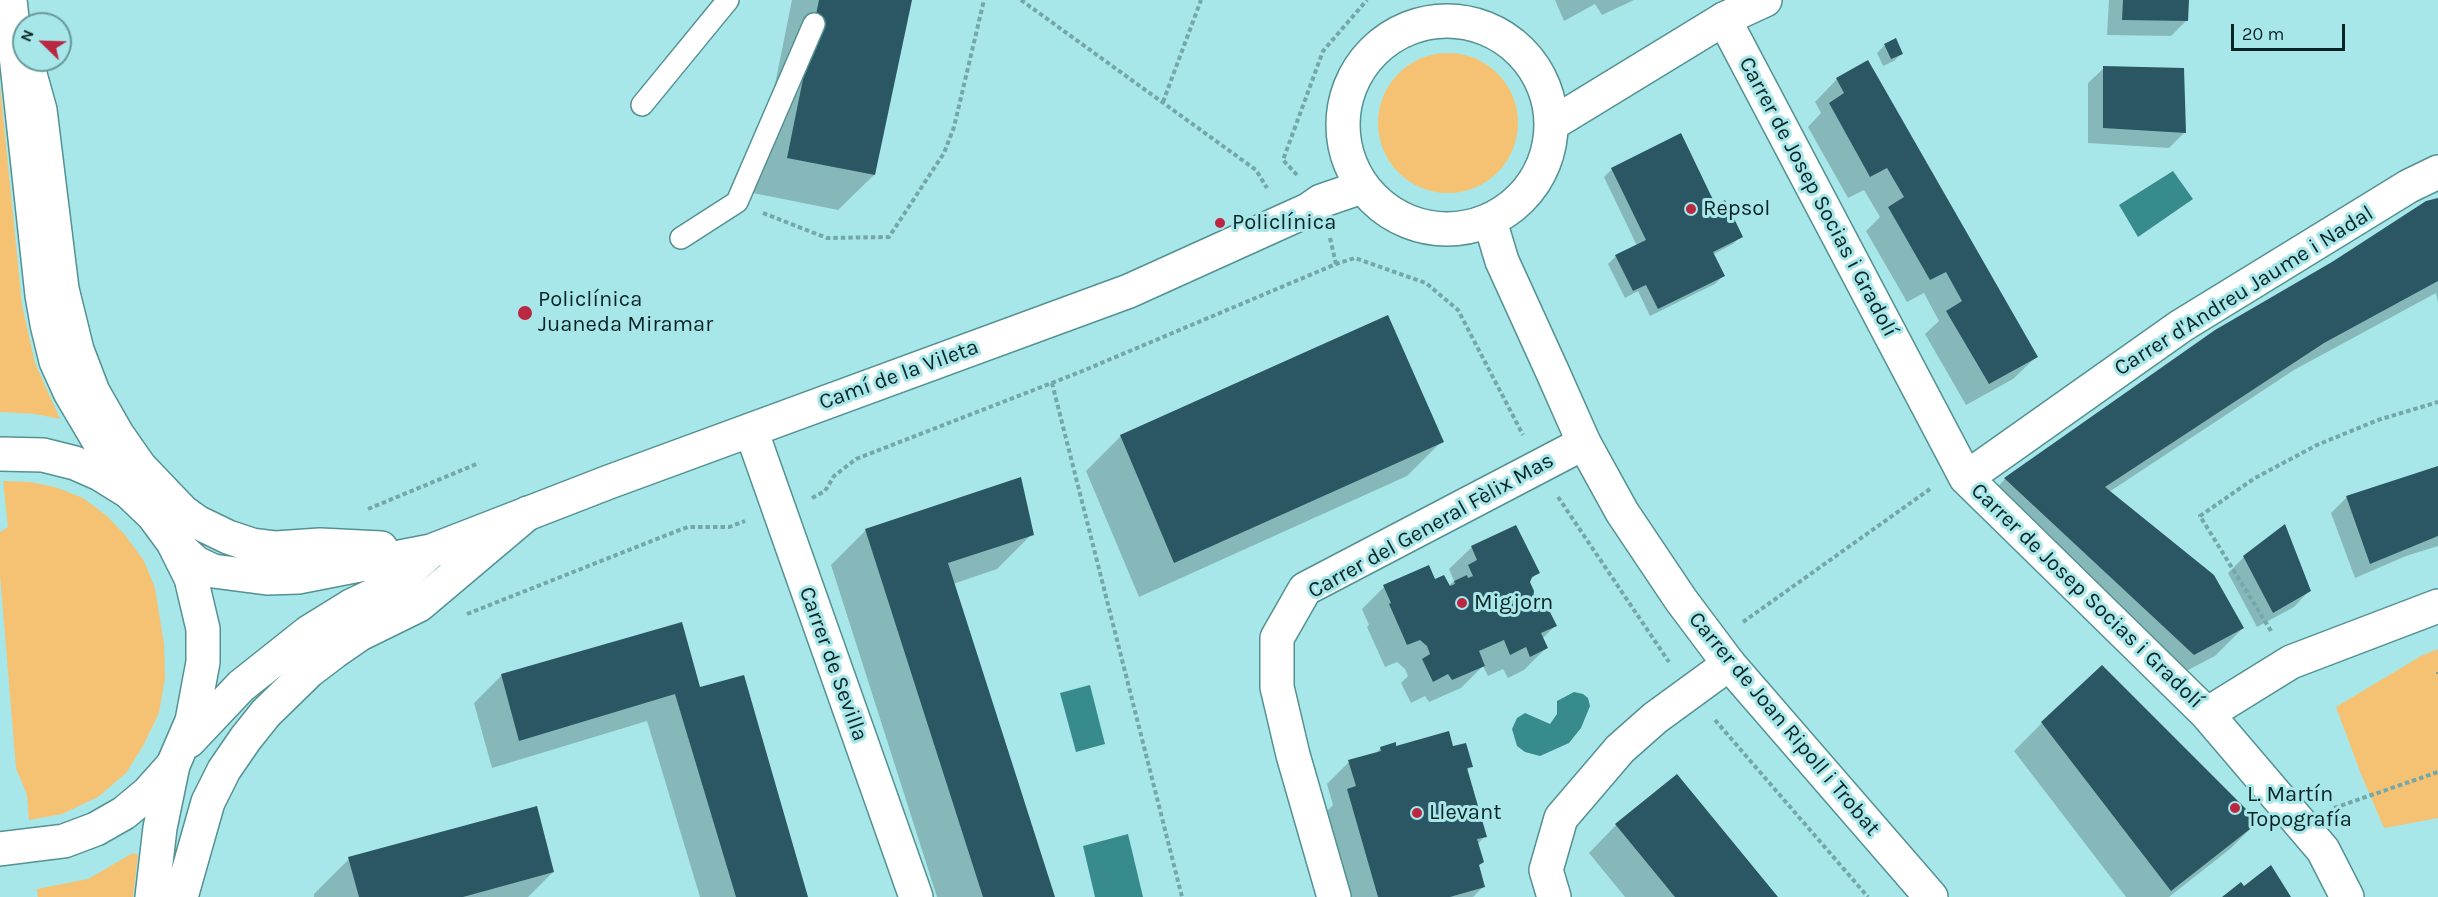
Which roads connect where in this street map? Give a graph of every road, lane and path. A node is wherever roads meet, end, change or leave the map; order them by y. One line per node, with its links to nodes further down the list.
1 (729, 0): 13 (lane)
2 (984, 0): 19 (path)
3 (1021, 0): 12 (path)
4 (1202, 0): 12 (path)
5 (1367, 0): 18 (path)
6 (1765, 0): 9 (main road)
7 (11, 7): 31 (main road)
8 (1463, 11): 14 (main road); 17 (main road)
9 (1724, 19): 14 (main road); 30 (main road, Carrer de Josep Socias i Gradolí)
10 (814, 24): 19 (lane)
11 (29, 72): 36 (main road)
12 (1163, 102): 15 (path)
13 (642, 105)
14 (1552, 123): 20 (main road)
15 (1256, 170)
16 (2438, 172): 30 (main road, Carrer d'Andreu Jaume i Nadal)
17 (1362, 187): 18 (main road, Camí de la Vileta); 20 (main road)
18 (1321, 201): 22 (path); 26 (main road, Camí de la Vileta)
19 (737, 202): 21 (lane)
20 (1491, 221): 27 (main road, Carrer de Joan Ripoll i Trobat)
21 (681, 238)
22 (1336, 264)
23 (1080, 372): 24 (path)
24 (1052, 382): 32 (path); 49 (path)
25 (2438, 402): 40 (path)
26 (751, 430): 32 (main road, Carrer de Sevilla); 34 (main road, Camí de la Vileta)
27 (1584, 443): 39 (main road, Carrer de Joan Ripoll i Trobat); 50 (main road, Carrer del General Fèlix Mas)
28 (0, 454): 31 (main road)
29 (479, 463): 33 (path)
30 (1966, 478): 39 (path); 41 (main road, Carrer de Josep Socias i Gradolí)
31 (129, 492): 35 (main road)
32 (778, 510): 38 (path); 48 (main road, Carrer de Sevilla)
33 (362, 512)
34 (528, 513): 36 (main road, Camí de la Vileta); 47 (main road)
35 (173, 542): 36 (main road, Camí de la Vileta); 42 (main road)
36 (431, 551): 42 (main road, Camí de la Vileta)
37 (2438, 606): 40 (main road)
38 (463, 616)
39 (1721, 654): 51 (main road); 52 (main road, Carrer de Joan Ripoll i Trobat)
40 (2291, 662): 41 (main road)
41 (2207, 714): 44 (main road, Carrer de Josep Socias i Gradolí)
42 (177, 758): 45 (main road, Camí de la Vileta); 46 (main road)
43 (2438, 772): 44 (path)
44 (2299, 821): 53 (main road, Carrer de Josep Socias i Gradolí)
45 (13, 848)
46 (152, 897)
47 (181, 897)
48 (916, 897)
49 (1182, 897)
50 (1334, 897)
51 (1554, 897)
52 (1931, 897)
53 (2347, 897)

